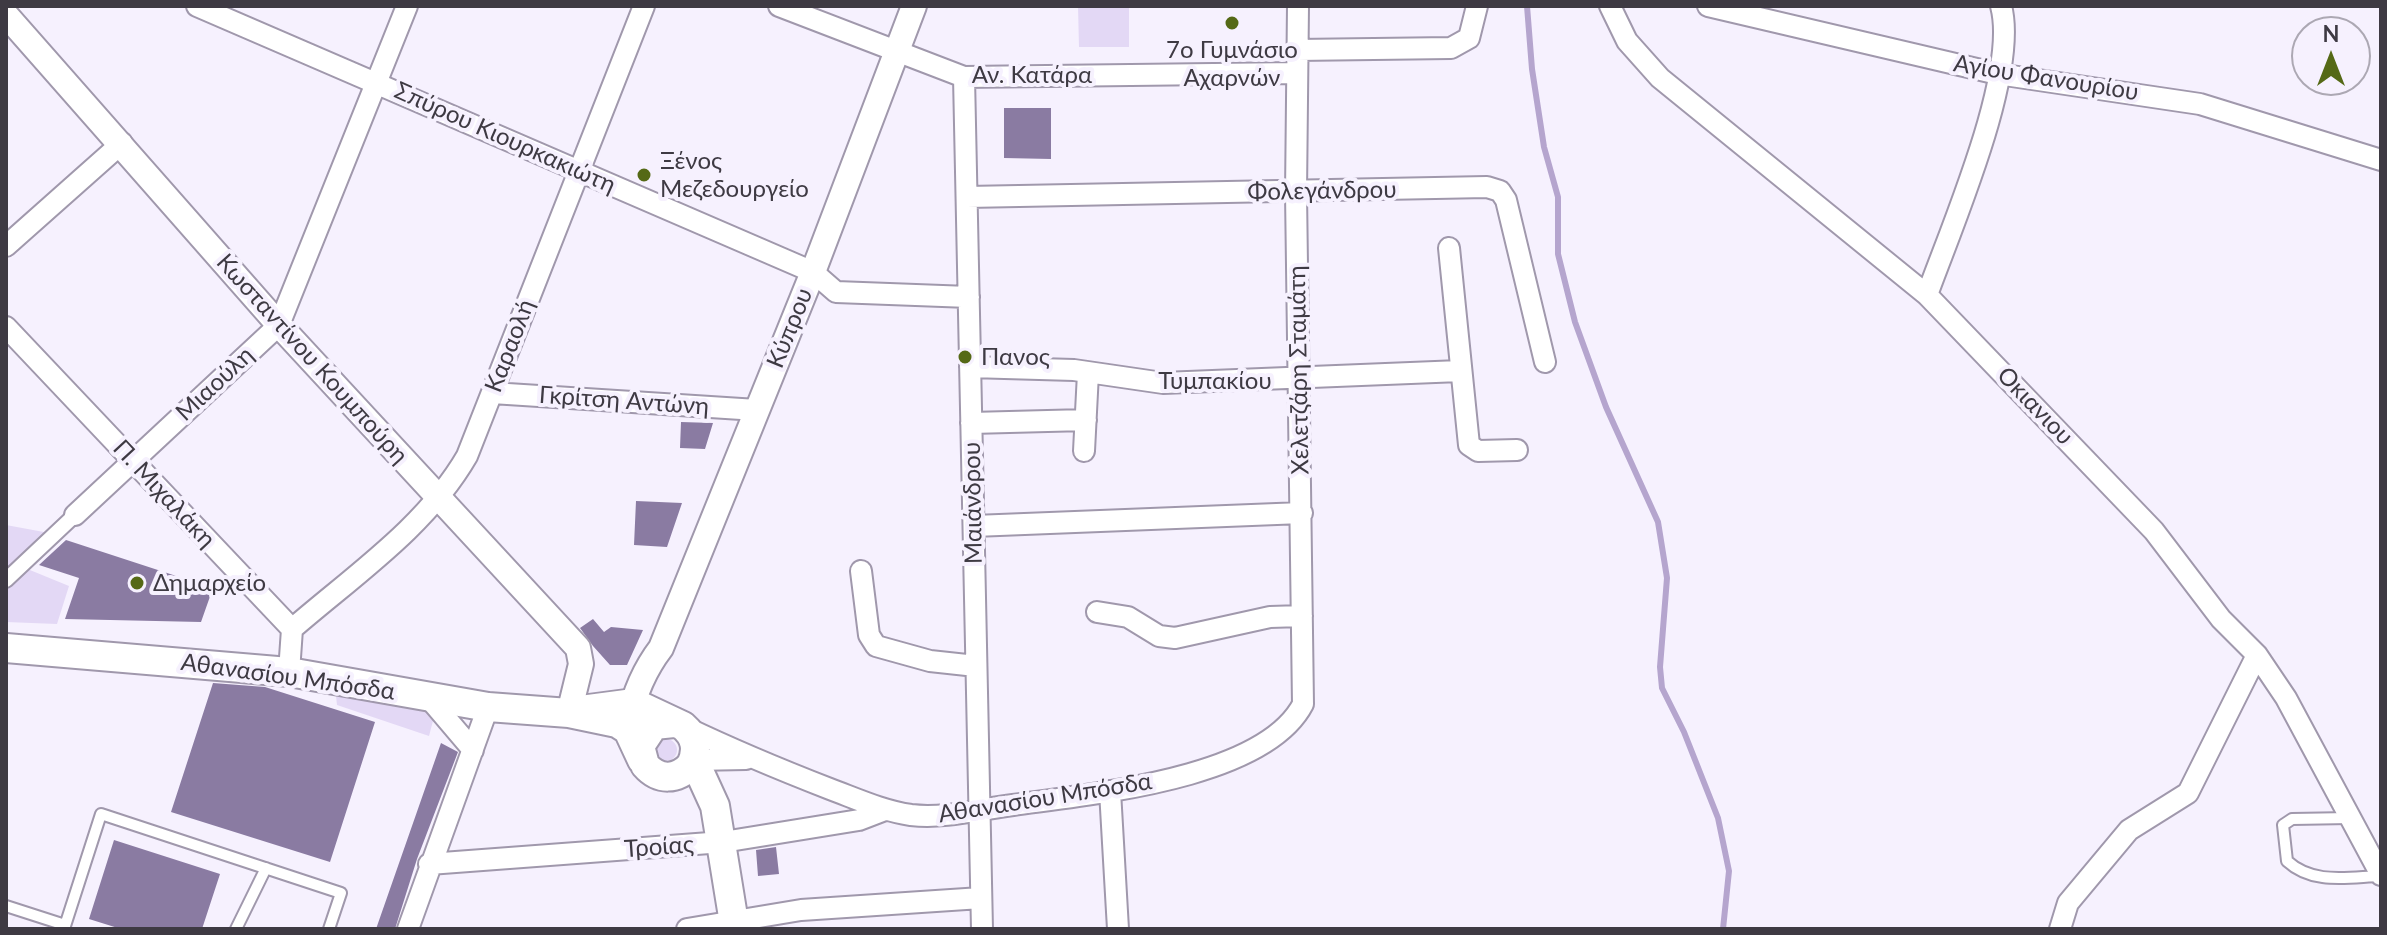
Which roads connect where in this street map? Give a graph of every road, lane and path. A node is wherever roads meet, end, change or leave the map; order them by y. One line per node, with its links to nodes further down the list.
1 (197, 6): 17 (street, Σπύρου Κιουρκακιώτη)
2 (407, 6): 17 (street, Μιαούλη)
3 (644, 6): 20 (street, Καραολή)
4 (779, 6): 13 (street, Αν. Κατάρα)
5 (914, 6): 13 (street, Κύπρου)
6 (1298, 6): 12 (street, Χελετζάρη Σταμάτη)
7 (1477, 6): 12 (street)
8 (1610, 6): 26 (street, Οκιανιου)
9 (1708, 6): 15 (street, Αγίου Φανουρίου)
10 (2001, 6): 15 (street)
11 (6, 15): 18 (street, Κωσταντίνου Κουμπούρη)
12 (1297, 50): 14 (street, Χελετζάρη Σταμάτη)
13 (895, 53): 16 (street, Αν. Κατάρα); 25 (street, Κύπρου)
14 (1297, 73): 16 (street, Αν. Κατάρα); 21 (street, Χελετζάρη Σταμάτη)
15 (1998, 74): 19 (street, Αγίου Φανουρίου); 26 (street)
16 (964, 77): 22 (street, Μαιάνδρου)
17 (376, 81): 20 (street, Σπύρου Κιουρκακιώτη); 28 (street, Μιαούλη)
18 (122, 143): 23 (street); 28 (street, Κωσταντίνου Κουμπούρη)
19 (2381, 160)
20 (577, 171): 25 (street, Σπύρου Κιουρκακιώτη); 35 (street, Καραολή)
21 (1296, 193): 22 (street, Φολεγάνδρου); 30 (street, Φολεγάνδρου); 34 (street, Χελετζάρη Σταμάτη)
22 (967, 197): 27 (street, Μαιάνδρου)
23 (6, 246)
24 (1449, 248): 32 (street)
25 (813, 272): 27 (street, Σπύρου Κιουρκακιώτη); 36 (street, Κύπρου)
26 (1927, 295): 52 (street, Οκιανιου)
27 (969, 297): 31 (street, Μαιάνδρου)
28 (279, 325): 41 (street, Μιαούλη); 42 (street, Κωσταντίνου Κουμπούρη)
29 (6, 327): 41 (street, Π. Μιχαλάκη)
30 (1545, 362)
31 (970, 367): 33 (street, Τυμπακίου); 38 (street, Μαιάνδρου)
32 (1460, 371): 34 (street, Τυμπακίου); 39 (street)
33 (1088, 373): 34 (street, Τυμπακίου); 37 (street)
34 (1297, 380): 43 (street, Χελετζάρη Σταμάτη)
35 (492, 393): 36 (street, Γκρίτση Αντώνη); 42 (street, Καραολή)
36 (757, 410): 58 (street, Κύπρου)
37 (1086, 420): 38 (street); 40 (street)
38 (971, 423): 45 (street, Μαιάνδρου)
39 (1517, 450)
40 (1084, 451)
41 (132, 461): 44 (street, Μιαούλη); 50 (street, Π. Μιχαλάκη)
42 (439, 498): 50 (street, Καραολή); 57 (street, Κωσταντίνου Κουμπούρη)
43 (1302, 513): 45 (street); 49 (street, Χελετζάρη Σταμάτη)
44 (75, 515): 47 (street, Μιαούλη)
45 (974, 526): 53 (street, Μαιάνδρου)
46 (861, 571): 53 (street)
47 (6, 580)
48 (1097, 612): 49 (street)
49 (1302, 616): 59 (street, Χελετζάρη Σταμάτη)
50 (292, 629): 54 (street)
51 (6, 648): 54 (main road, Αθανασίου Μπόσδα)
52 (2257, 655): 67 (street, Οκιανιου); 82 (street)
53 (976, 666): 65 (street, Μαιάνδρου)
54 (289, 672): 55 (main road, Αθανασίου Μπόσδα)
55 (428, 697): 56 (main road, Αθανασίου Μπόσδα); 60 (street)
56 (488, 707): 57 (main road, Αθανασίου Μπόσδα); 60 (street)
57 (569, 713): 58 (main road, Αθανασίου Μπόσδα)
58 (655, 719): 61 (main road); 62 (street, Αθανασίου Μπόσδα); 63 (main road, Κύπρου); 63 (main road)
59 (1287, 729): 64 (street, Αθανασίου Μπόσδα)
60 (473, 750): 69 (street)
61 (694, 760): 62 (street, Αθανασίου Μπόσδα); 63 (main road); 68 (main road)
62 (754, 760): 66 (street, Αθανασίου Μπόσδα)
63 (650, 768): 68 (main road)
64 (1110, 791): 65 (street, Αθανασίου Μπόσδα); 81 (street)
65 (979, 809): 66 (street, Αθανασίου Μπόσδα); 72 (street, Μαιάνδρου)
66 (885, 810): 68 (street, Τροίας)
67 (2350, 818): 71 (street, Οκιανιου); 71 (lane)
68 (721, 833): 69 (street, Τροίας); 74 (main road)
69 (429, 864): 78 (street)
70 (266, 868): 75 (lane); 76 (lane); 77 (lane)
71 (2381, 876)
72 (981, 898): 74 (street); 80 (street, Μαιάνδρου)
73 (6, 906): 75 (lane)
74 (734, 924): 79 (street)
75 (64, 927)
76 (236, 929)
77 (329, 929)
78 (408, 929)
79 (687, 929)
80 (982, 929)
81 (1118, 929)
82 (2060, 929)

